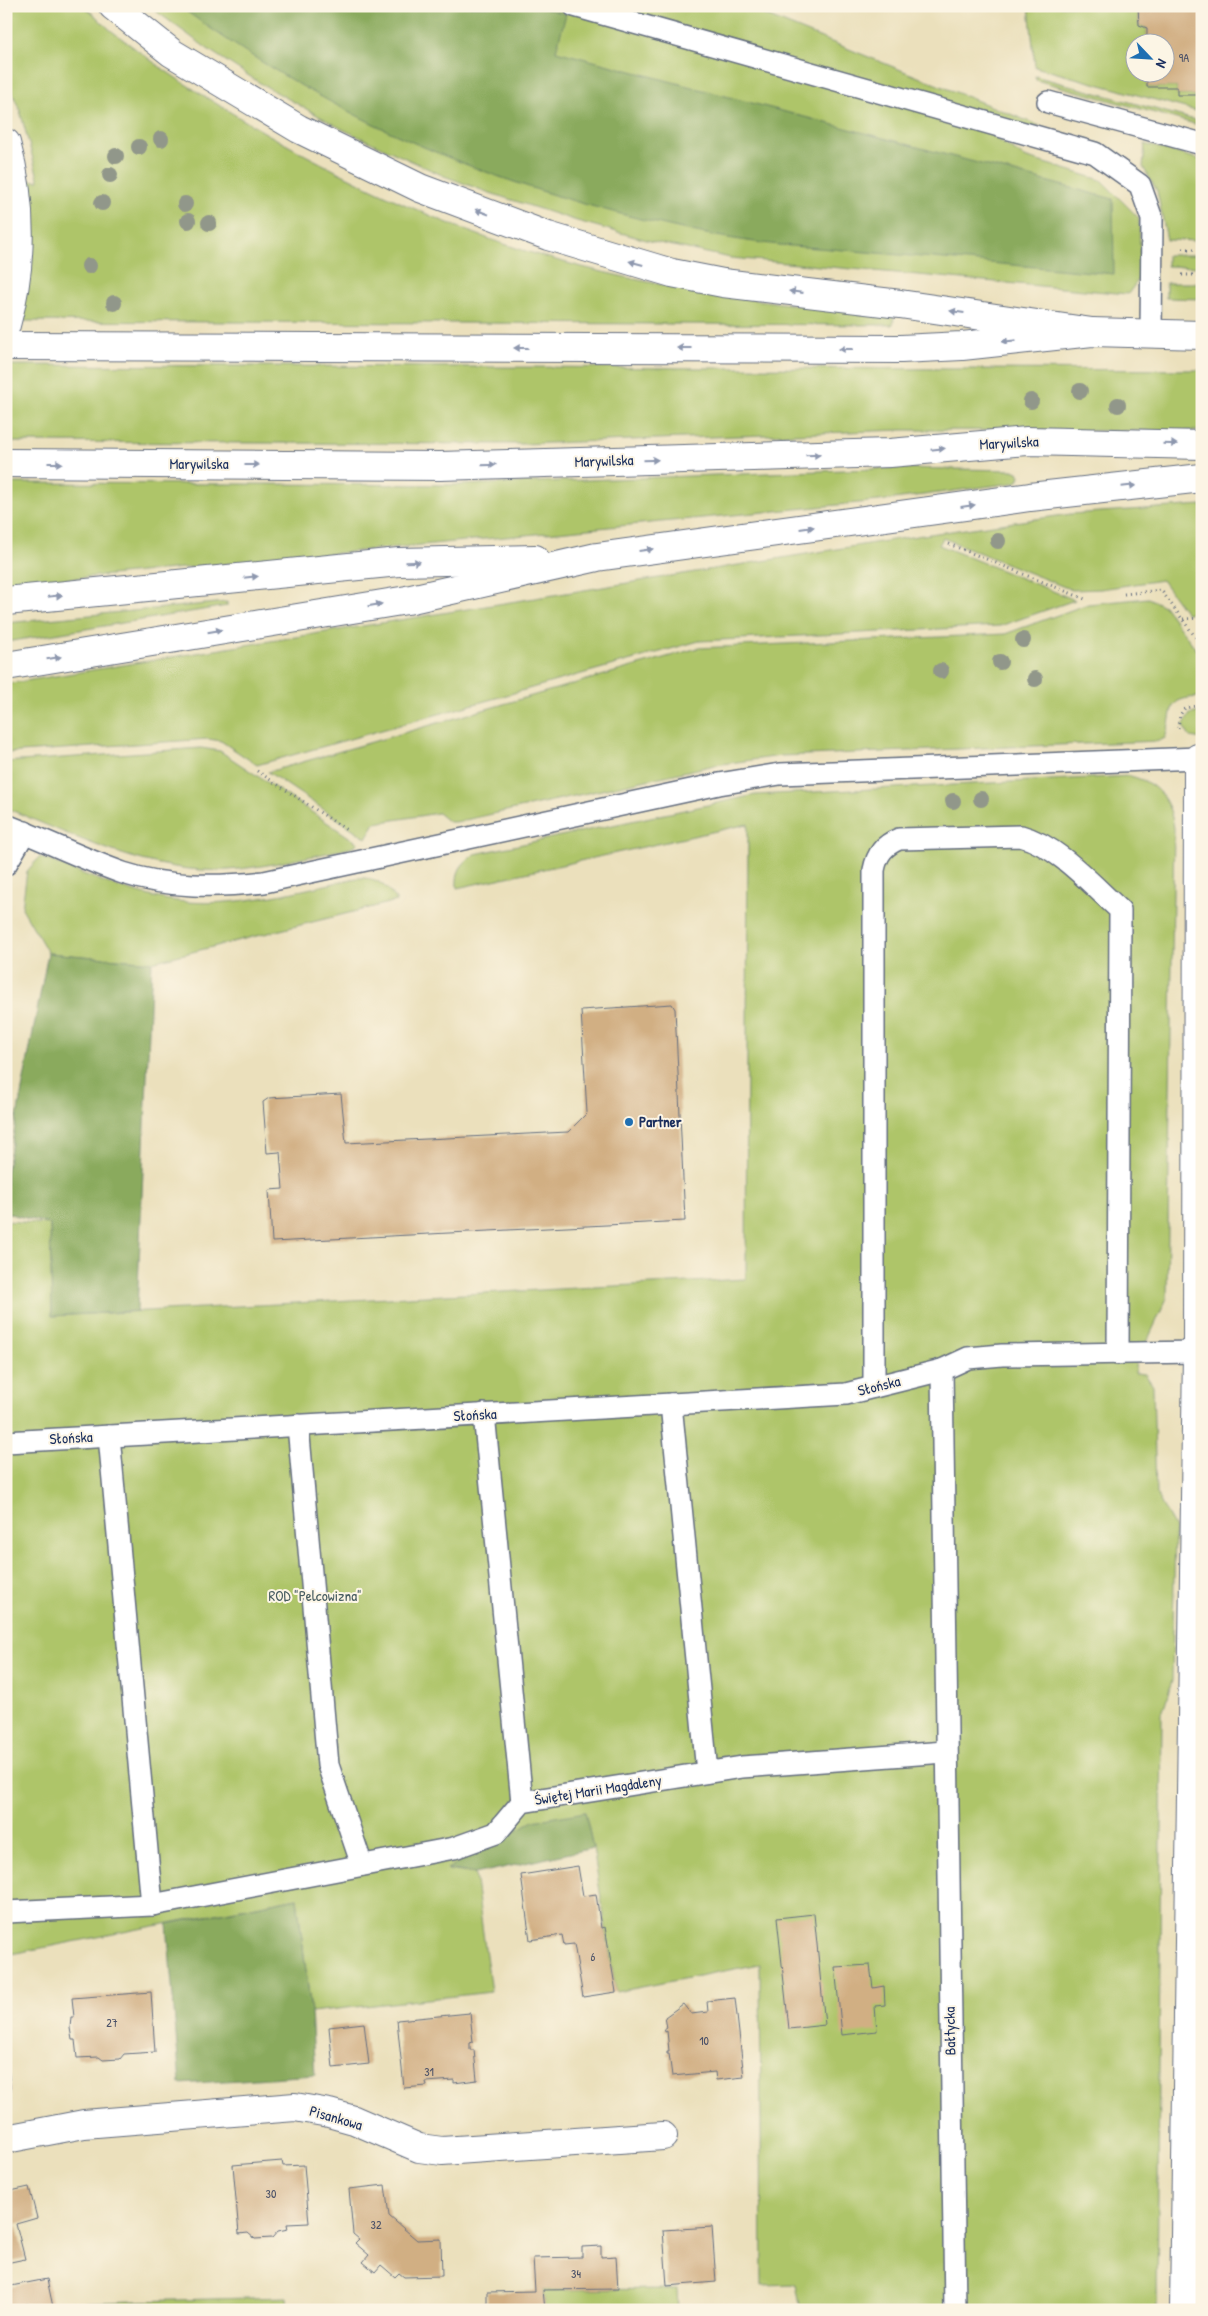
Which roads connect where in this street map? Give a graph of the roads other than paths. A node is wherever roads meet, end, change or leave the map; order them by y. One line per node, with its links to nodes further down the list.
1 (113, 6): 7 (main road, one-way to 1)
2 (574, 6): 8 (lane)
3 (1048, 102): 5 (lane)
4 (6, 143): 6 (main road)
5 (1202, 144)
6 (6, 325)
7 (1092, 332): 8 (main road); 10 (main road, one-way to 10)
8 (1151, 334): 9 (main road)
9 (1202, 335)
10 (6, 346)
11 (1202, 445): 12 (main road, Marywilska, one-way to 11)
12 (6, 463)
13 (1202, 478): 14 (main road, one-way to 13)
14 (598, 557): 15 (main road, one-way to 14); 16 (main road, one-way to 14)
15 (6, 601)
16 (6, 666)
17 (1200, 758): 18 (lane); 20 (main road)
18 (16, 828): 19 (lane)
19 (6, 864)
20 (1197, 1352): 21 (lane, Słońska); 31 (main road)
21 (1118, 1354): 22 (lane, Słońska); 23 (lane)
22 (942, 1370): 23 (lane, Słońska); 29 (lane, Bałtycka)
23 (874, 1387): 24 (lane, Słońska)
24 (671, 1404): 25 (lane, Słońska); 30 (lane)
25 (484, 1414): 26 (lane, Słońska); 32 (lane)
26 (298, 1425): 27 (lane, Słońska); 33 (lane)
27 (109, 1436): 28 (lane, Słońska); 34 (lane)
28 (6, 1442)
29 (946, 1752): 30 (lane, Świętej Marii Magdaleny); 38 (lane, Bałtycka)
30 (708, 1772): 32 (lane, Świętej Marii Magdaleny)
31 (1196, 1787): 39 (main road)
32 (522, 1802): 33 (lane, Świętej Marii Magdaleny)
33 (362, 1865): 34 (lane, Świętej Marii Magdaleny)
34 (152, 1905): 35 (lane, Świętej Marii Magdaleny)
35 (6, 1912)
36 (663, 2136): 37 (main road, Pisankowa)
37 (6, 2140)
38 (954, 2310)
39 (1184, 2310)

